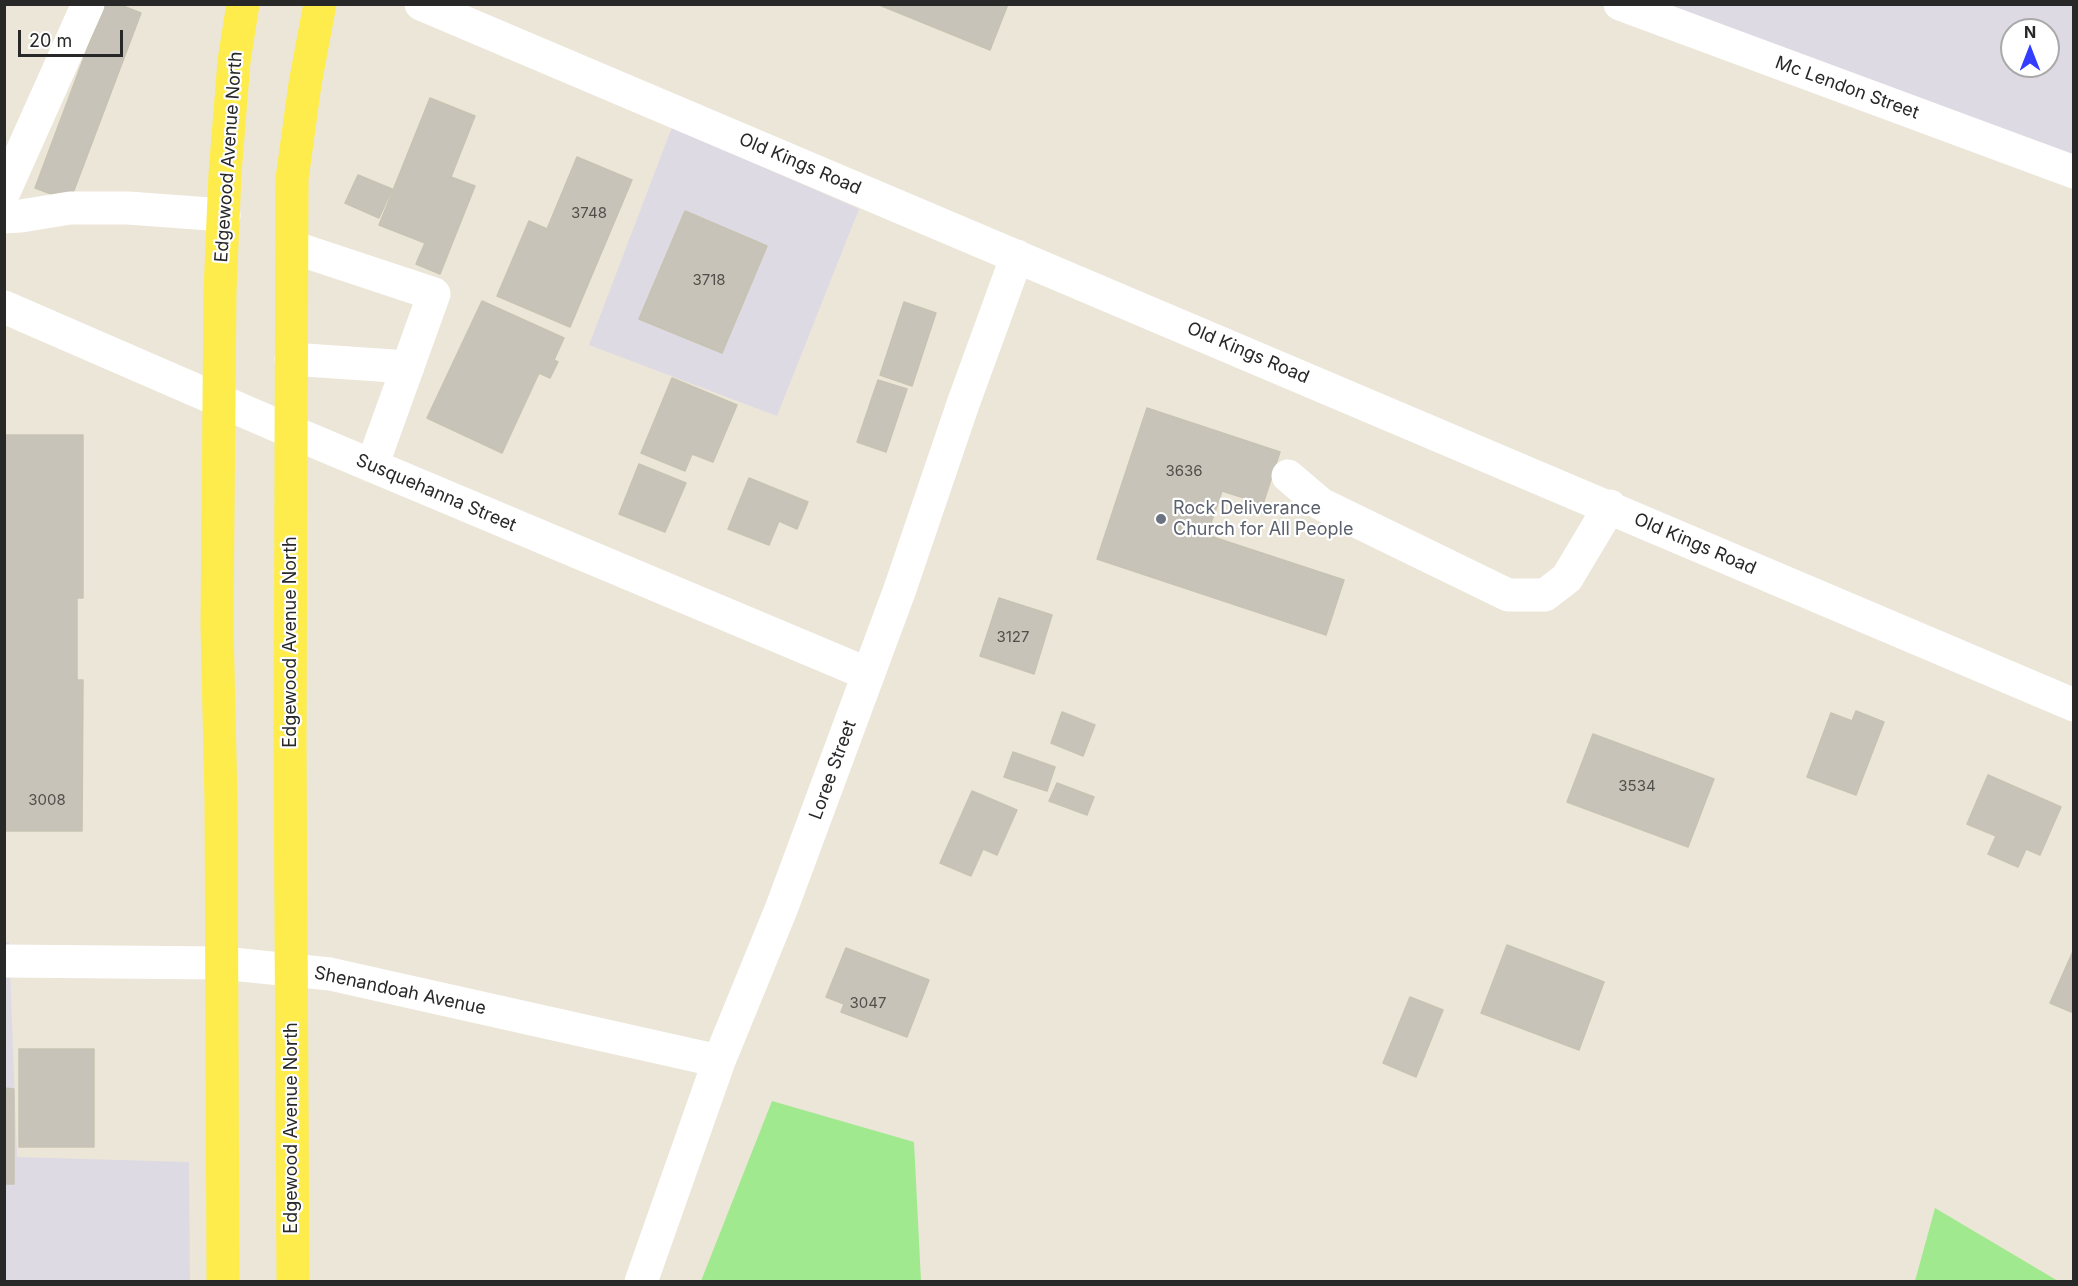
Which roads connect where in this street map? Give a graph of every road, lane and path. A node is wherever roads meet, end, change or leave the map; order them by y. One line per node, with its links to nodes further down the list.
1 (88, 4): 7 (street)
2 (243, 4): 8 (main road, Edgewood Avenue North)
3 (320, 4): 10 (main road, Edgewood Avenue North)
4 (421, 4): 11 (street, Old Kings Road)
5 (1620, 4): 6 (street, Mc Lendon Street)
6 (2073, 172)
7 (4, 192)
8 (224, 215): 9 (street); 15 (main road, Edgewood Avenue North)
9 (4, 217)
10 (292, 247): 13 (main road, Edgewood Avenue North); 14 (street)
11 (1017, 256): 19 (street, Old Kings Road); 20 (street, Loree Street)
12 (4, 307): 15 (street, Susquehanna Street)
13 (291, 359): 14 (street); 16 (main road, Edgewood Avenue North)
14 (408, 367): 17 (street)
15 (219, 400): 16 (street, Susquehanna Street); 23 (main road, Edgewood Avenue North)
16 (292, 432): 17 (street, Susquehanna Street); 24 (main road, Edgewood Avenue North)
17 (372, 466): 20 (street, Susquehanna Street)
18 (1288, 476): 19 (street)
19 (1610, 507): 21 (street, Old Kings Road)
20 (868, 674): 25 (street, Loree Street)
21 (2073, 705)
22 (4, 961): 23 (street, Shenandoah Avenue)
23 (222, 963): 24 (street, Shenandoah Avenue); 26 (main road, Edgewood Avenue North)
24 (291, 971): 25 (street, Shenandoah Avenue); 27 (main road, Edgewood Avenue North)
25 (719, 1061): 28 (street, Loree Street)
26 (223, 1281)
27 (293, 1281)
28 (641, 1281)

